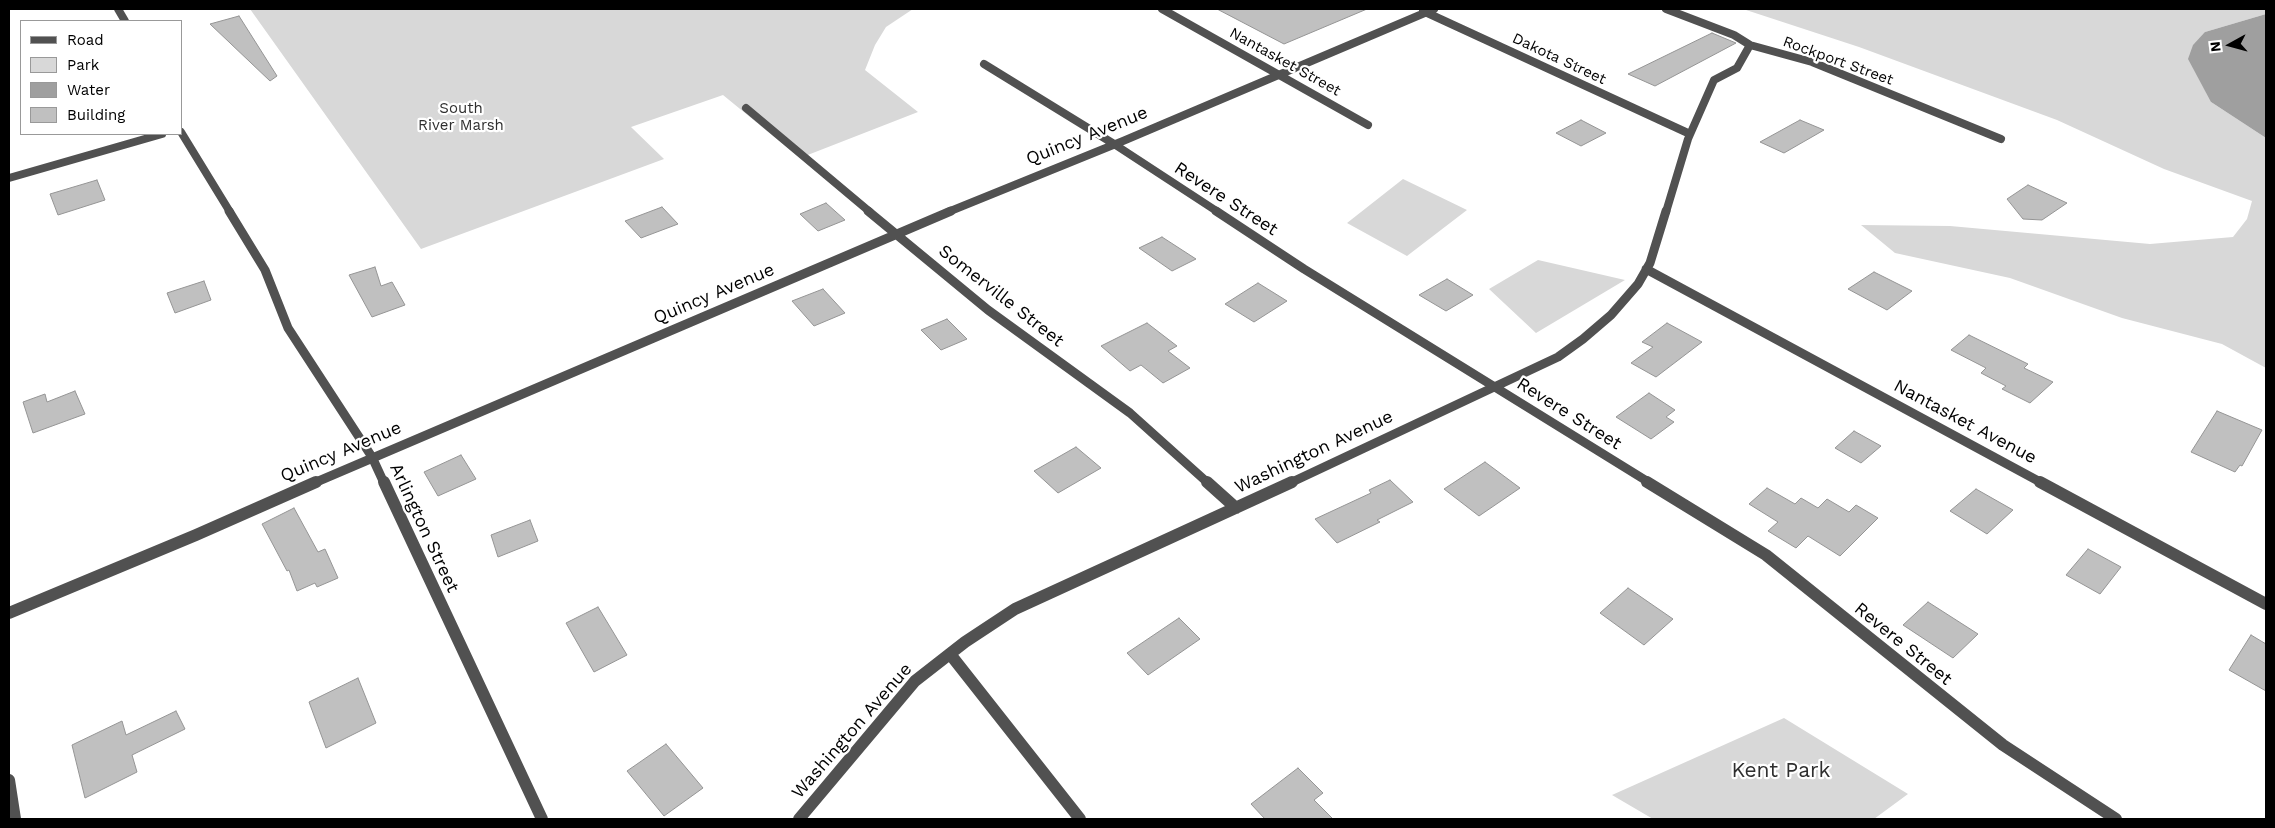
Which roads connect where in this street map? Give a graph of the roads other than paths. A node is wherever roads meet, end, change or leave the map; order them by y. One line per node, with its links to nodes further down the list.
1 (118, 9): 5 (street)
2 (1162, 9): 8 (street, Nantasket Street)
3 (1666, 9): 6 (street, Rockport Street)
4 (1425, 10): 8 (street, Quincy Avenue); 12 (street, Dakota Street)
5 (125, 20)
6 (1750, 45): 12 (street, Washington Avenue); 14 (street, Rockport Street)
7 (984, 64): 15 (street, Revere Street)
8 (1279, 74): 10 (street, Nantasket Street); 15 (street, Quincy Avenue)
9 (746, 108): 17 (street, Somerville Street)
10 (1368, 125)
11 (182, 134): 20 (street, Arlington Street)
12 (1690, 134): 18 (street, Washington Avenue)
13 (159, 135): 16 (street)
14 (2001, 139)
15 (1114, 144): 17 (street, Quincy Avenue); 19 (street, Revere Street)
16 (9, 178)
17 (895, 234): 20 (street, Quincy Avenue); 21 (street, Somerville Street)
18 (1646, 269): 19 (street, Washington Avenue); 22 (street, Nantasket Avenue)
19 (1495, 387): 21 (street, Washington Avenue); 30 (street, Revere Street)
20 (372, 457): 23 (street, Quincy Avenue); 27 (street, Arlington Street)
21 (1236, 508): 24 (street, Washington Avenue)
22 (2266, 604)
23 (9, 613)
24 (950, 654): 28 (street, Washington Avenue); 29 (street)
25 (9, 780): 26 (street)
26 (15, 819)
27 (542, 819)
28 (799, 819)
29 (1080, 819)
30 (2116, 819)

